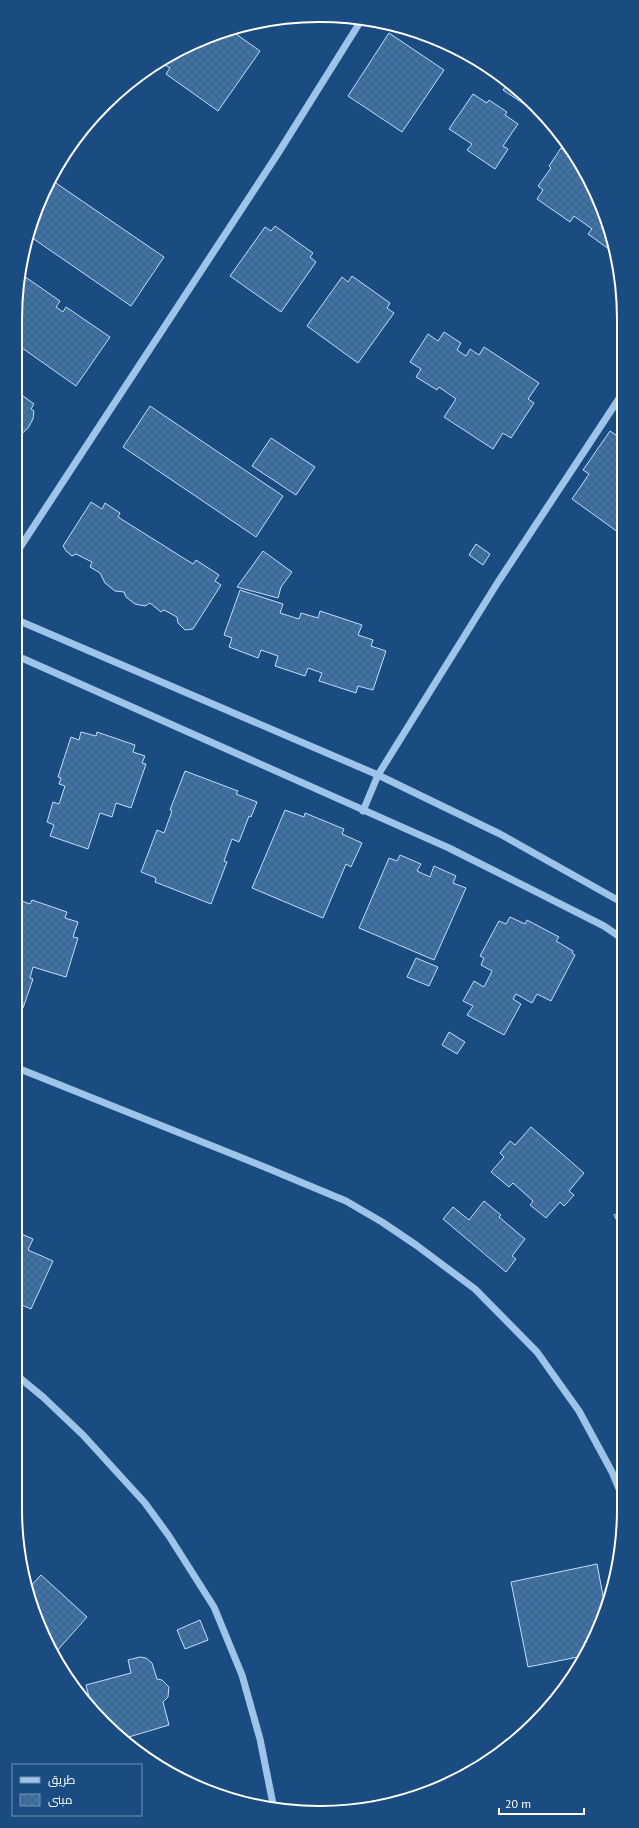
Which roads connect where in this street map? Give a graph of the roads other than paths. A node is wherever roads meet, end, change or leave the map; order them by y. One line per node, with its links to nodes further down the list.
1 (358, 25): 3 (street)
2 (617, 402): 6 (street)
3 (22, 545)
4 (22, 622): 6 (street)
5 (22, 658): 7 (street)
6 (378, 775): 7 (street); 8 (street)
7 (363, 810): 9 (street)
8 (617, 900)
9 (617, 935)
10 (22, 1070): 12 (street)
11 (22, 1380): 13 (street)
12 (617, 1484)
13 (273, 1802)

